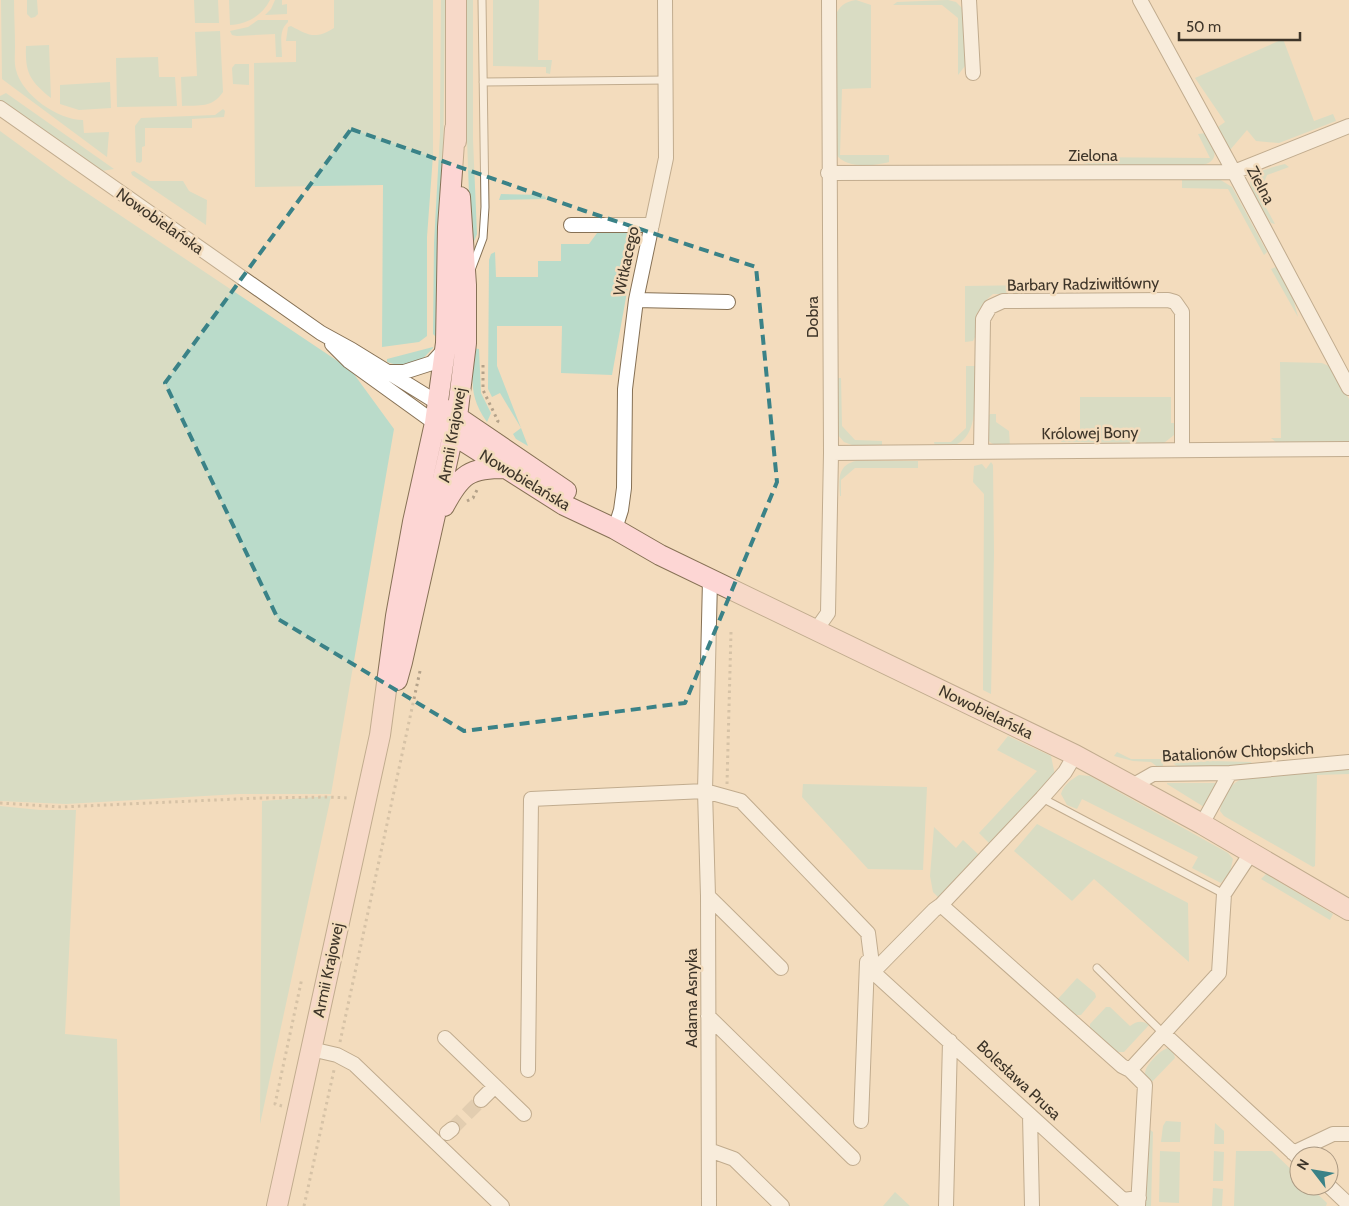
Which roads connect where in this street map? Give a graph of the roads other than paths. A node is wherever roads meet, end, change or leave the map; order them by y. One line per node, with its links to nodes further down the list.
1 (456, 0): 12 (street, Armii Krajowej)
2 (482, 0): 9 (lane)
3 (665, 0): 8 (street, Witkacego)
4 (828, 0): 14 (street, Dobra)
5 (969, 0): 7 (street)
6 (1140, 0): 13 (street, Zielna)
7 (973, 74)
8 (666, 80): 9 (lane); 16 (street, Witkacego)
9 (483, 82): 17 (lane)
10 (0, 108): 20 (street, Nowobielańska)
11 (1349, 126): 13 (street, Zielona)
12 (456, 129): 17 (street, Armii Krajowej); 21 (street, Armii Krajowej)
13 (1234, 172): 14 (street, Zielona); 23 (street, Zielna)
14 (828, 173): 30 (street, Dobra)
15 (572, 225): 16 (street)
16 (652, 225): 18 (street, Witkacego)
17 (466, 285): 26 (street, Armii Krajowej)
18 (636, 300): 19 (street); 33 (street, Witkacego)
19 (728, 302)
20 (321, 333): 22 (street, Nowobielańska); 25 (street, Nowobielańska)
21 (445, 349): 22 (street); 24 (street, Armii Krajowej)
22 (388, 372): 24 (street, Nowobielańska)
23 (1349, 388)
24 (438, 403): 25 (street, Armii Krajowej); 26 (street, Nowobielańska)
25 (435, 423): 26 (street, Nowobielańska); 36 (street, Armii Krajowej)
26 (455, 427): 31 (street, Nowobielańska); 32 (street, Armii Krajowej); 33 (street, Nowobielańska)
27 (1182, 449): 28 (street, Królowej Bony); 29 (street, Królowej Bony); 29 (street, Barbary Radziwiłłówny)
28 (1349, 449)
29 (981, 452): 30 (street, Królowej Bony)
30 (831, 453): 35 (street, Dobra)
31 (505, 468): 32 (street); 33 (street, Nowobielańska)
32 (433, 528): 36 (street, Armii Krajowej)
33 (615, 529): 34 (street, Nowobielańska)
34 (710, 580): 35 (street, Nowobielańska); 41 (street, Adama Asnyka)
35 (816, 630): 37 (street, Nowobielańska)
36 (380, 735): 57 (street, Armii Krajowej)
37 (1075, 755): 40 (street, Nowobielańska); 42 (street)
38 (1349, 762): 39 (street, Batalionów Chłopskich)
39 (1230, 773): 40 (street, Batalionów Chłopskich); 43 (street)
40 (1132, 786): 43 (street, Nowobielańska)
41 (706, 790): 46 (street, Adama Asnyka); 49 (street); 58 (street)
42 (1042, 798): 45 (lane); 47 (street)
43 (1202, 824): 44 (street, Nowobielańska)
44 (1251, 853): 45 (street); 48 (street, Nowobielańska)
45 (1224, 894): 54 (street)
46 (708, 896): 50 (street); 53 (street, Adama Asnyka)
47 (941, 905): 52 (street); 59 (street)
48 (1349, 910)
49 (868, 934): 52 (street); 64 (street)
50 (781, 968)
51 (1097, 968): 54 (lane)
52 (873, 972): 56 (street, Bolesława Prusa)
53 (708, 1016): 67 (street, Adama Asnyka); 69 (street)
54 (1164, 1034): 59 (street); 68 (street)
55 (445, 1038): 60 (street)
56 (950, 1041): 63 (street, Bolesława Prusa); 77 (street)
57 (311, 1049): 73 (street, Armii Krajowej); 74 (street)
58 (528, 1070)
59 (1130, 1070): 71 (street)
60 (495, 1086): 61 (street); 62 (street)
61 (481, 1100)
62 (524, 1114)
63 (1030, 1115): 71 (street, Bolesława Prusa); 78 (street)
64 (861, 1121)
65 (1349, 1134): 66 (street)
66 (1313, 1146)
67 (709, 1150): 75 (street, Adama Asnyka); 76 (street)
68 (1289, 1150)
69 (853, 1158)
70 (1339, 1196): 72 (street)
71 (1138, 1202)
72 (1349, 1205)
73 (277, 1206)
74 (502, 1206)
75 (709, 1206)
76 (782, 1206)
77 (946, 1206)
78 (1032, 1206)

